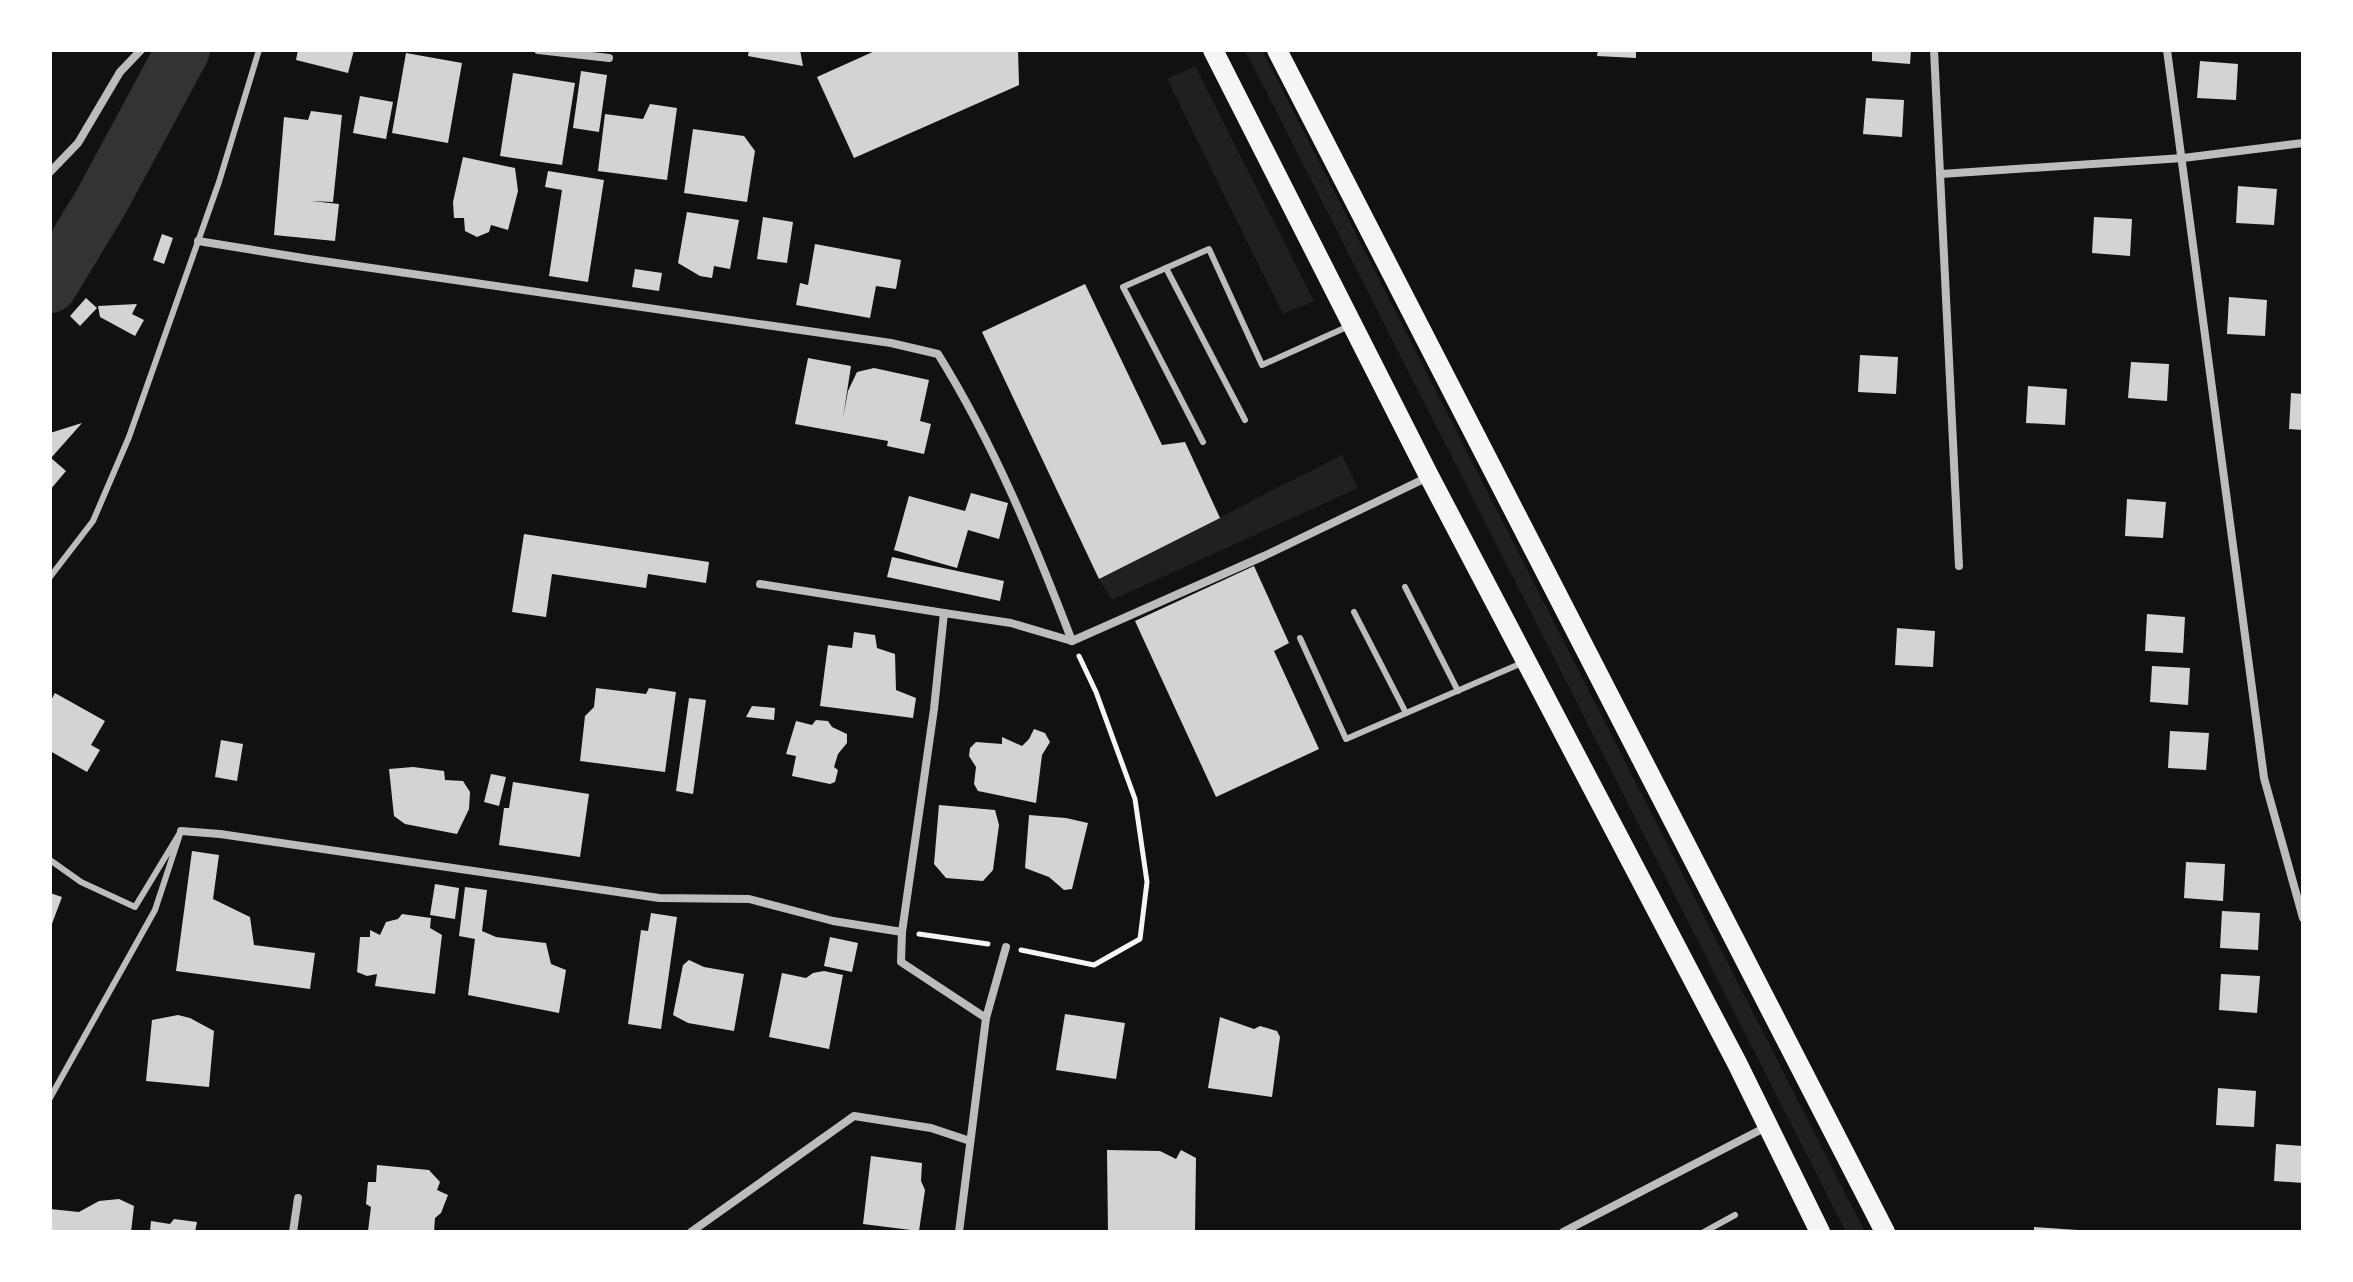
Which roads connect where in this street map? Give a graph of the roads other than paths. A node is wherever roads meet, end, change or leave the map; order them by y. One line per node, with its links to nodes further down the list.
1 (141, 50): 11 (street)
2 (259, 50): 13 (lane)
3 (538, 50): 8 (street)
4 (1213, 50): 15 (main road)
5 (1277, 50): 47 (main road)
6 (1934, 50): 12 (street)
7 (2167, 50): 10 (street)
8 (609, 58)
9 (2303, 143): 10 (street)
10 (2183, 158): 12 (street); 32 (street)
11 (50, 172)
12 (1941, 174): 19 (street)
13 (198, 241): 20 (lane); 26 (street)
14 (1166, 268): 15 (lane); 16 (lane); 17 (lane)
15 (1352, 325): 18 (main road)
16 (1245, 420)
17 (1203, 442)
18 (1429, 476): 26 (street); 27 (main road)
19 (1959, 566)
20 (50, 577)
21 (760, 584): 24 (street)
22 (1405, 587): 28 (lane)
23 (1354, 612): 29 (lane)
24 (944, 613): 26 (street); 33 (street)
25 (1300, 638): 29 (lane)
26 (1072, 641)
27 (1526, 661): 28 (lane); 37 (main road)
28 (1458, 691): 29 (lane)
29 (1406, 713)
30 (181, 831): 31 (lane); 33 (street); 36 (lane)
31 (50, 860)
32 (2303, 918)
33 (902, 932): 35 (street)
34 (1006, 947): 35 (street)
35 (986, 1018): 38 (street)
36 (50, 1098)
37 (1769, 1125): 44 (street); 46 (main road)
38 (970, 1141): 42 (street); 43 (street)
39 (298, 1198): 41 (street)
40 (1735, 1215): 45 (lane)
41 (293, 1232)
42 (691, 1232)
43 (959, 1232)
44 (1563, 1232)
45 (1704, 1232)
46 (1820, 1232)
47 (1885, 1232)

